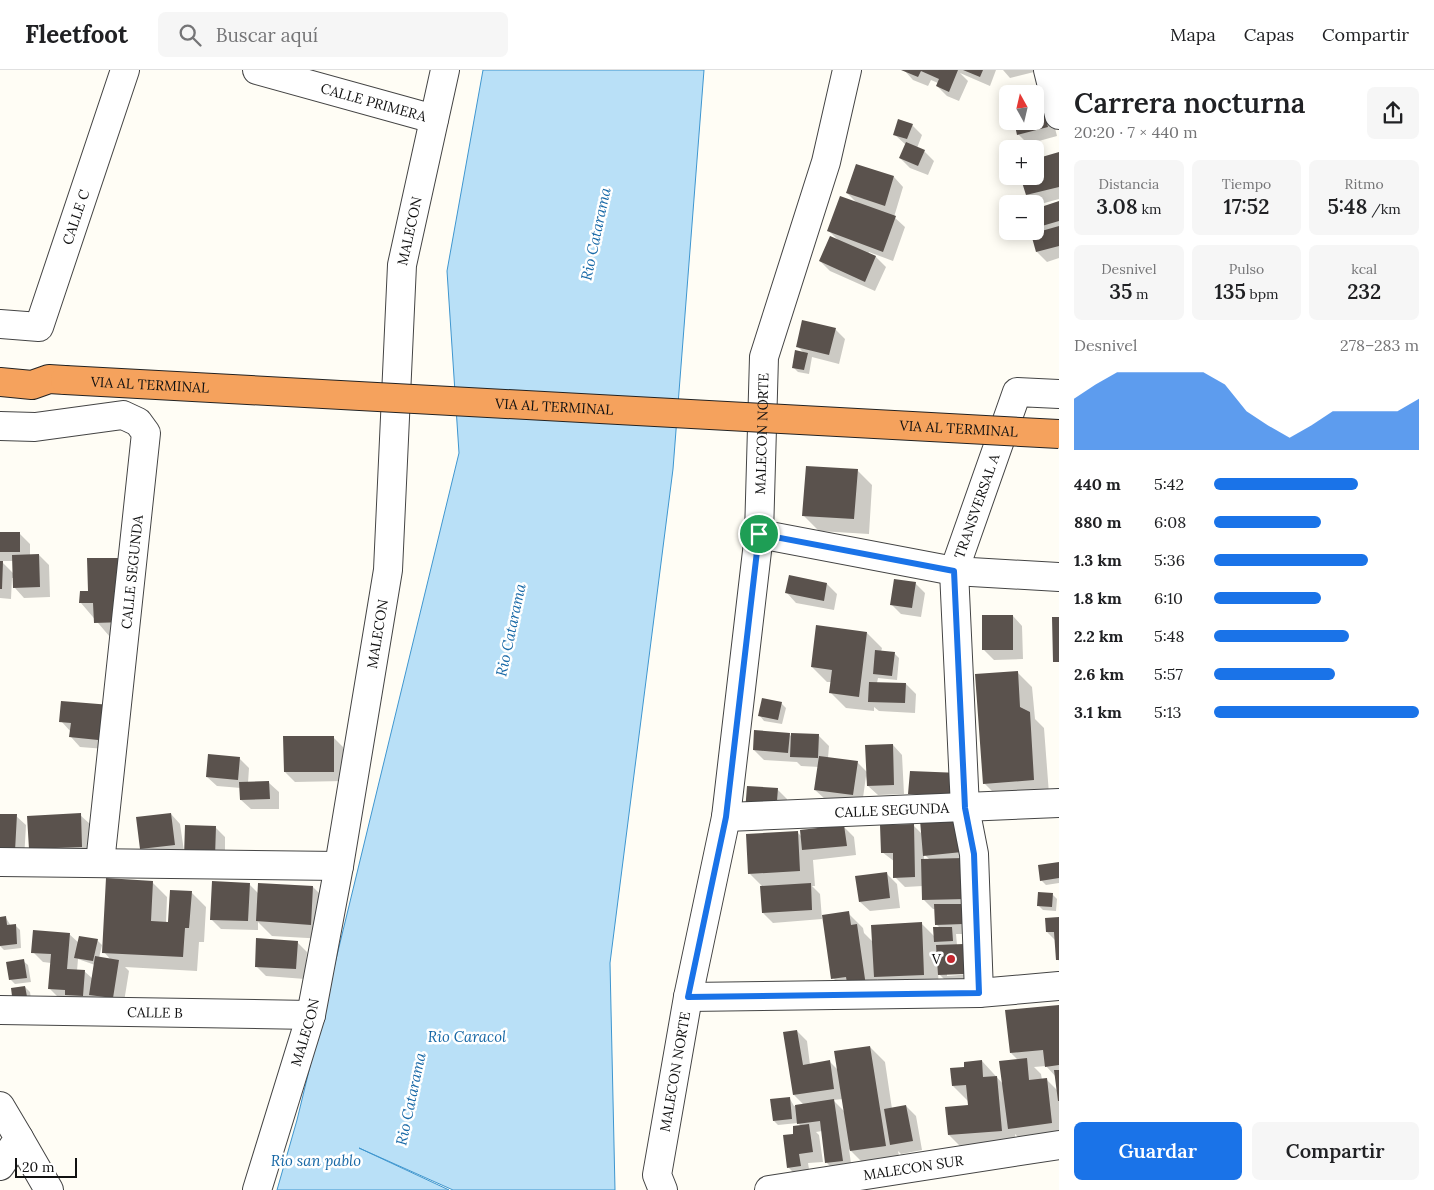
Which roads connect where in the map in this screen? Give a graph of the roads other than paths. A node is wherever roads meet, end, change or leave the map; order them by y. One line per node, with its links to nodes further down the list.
1 (125, 70): 9 (street, CALLE C)
2 (257, 70): 6 (street, CALLE PRIMERA)
3 (446, 70): 8 (street, MALECON)
4 (847, 70): 16 (street, MALECON NORTE)
5 (1048, 70): 7 (street)
6 (336, 80): 8 (street, CALLE PRIMERA)
7 (1059, 115)
8 (434, 120): 24 (street, MALECON)
9 (0, 324)
10 (0, 367): 11 (highway)
11 (57, 379): 12 (highway); 15 (highway, VIA AL TERMINAL, bridge)
12 (0, 382)
13 (1059, 394): 17 (street, TRANSVERSAL A)
14 (0, 426): 23 (street, CALLE SEGUNDA)
15 (1059, 434)
16 (759, 534): 17 (street); 21 (street, MALECON NORTE)
17 (954, 571): 18 (street); 20 (street, TRANSVERSAL A)
18 (1059, 577)
19 (1059, 803): 20 (street, CALLE SEGUNDA)
20 (965, 808): 21 (street, CALLE SEGUNDA); 26 (street, TRANSVERSAL A)
21 (726, 817): 27 (street, MALECON NORTE)
22 (0, 862): 23 (street)
23 (100, 863): 24 (street)
24 (339, 866): 29 (street, MALECON)
25 (1059, 986): 26 (street)
26 (979, 993): 27 (street)
27 (688, 997): 36 (street, MALECON NORTE)
28 (0, 1010): 29 (street, CALLE B)
29 (311, 1015): 35 (street, MALECON)
30 (0, 1106): 31 (street)
31 (19, 1138): 33 (street); 34 (street)
32 (1059, 1145): 37 (street, MALECON SUR)
33 (0, 1166)
34 (50, 1190)
35 (256, 1190)
36 (663, 1190)
37 (769, 1190)

